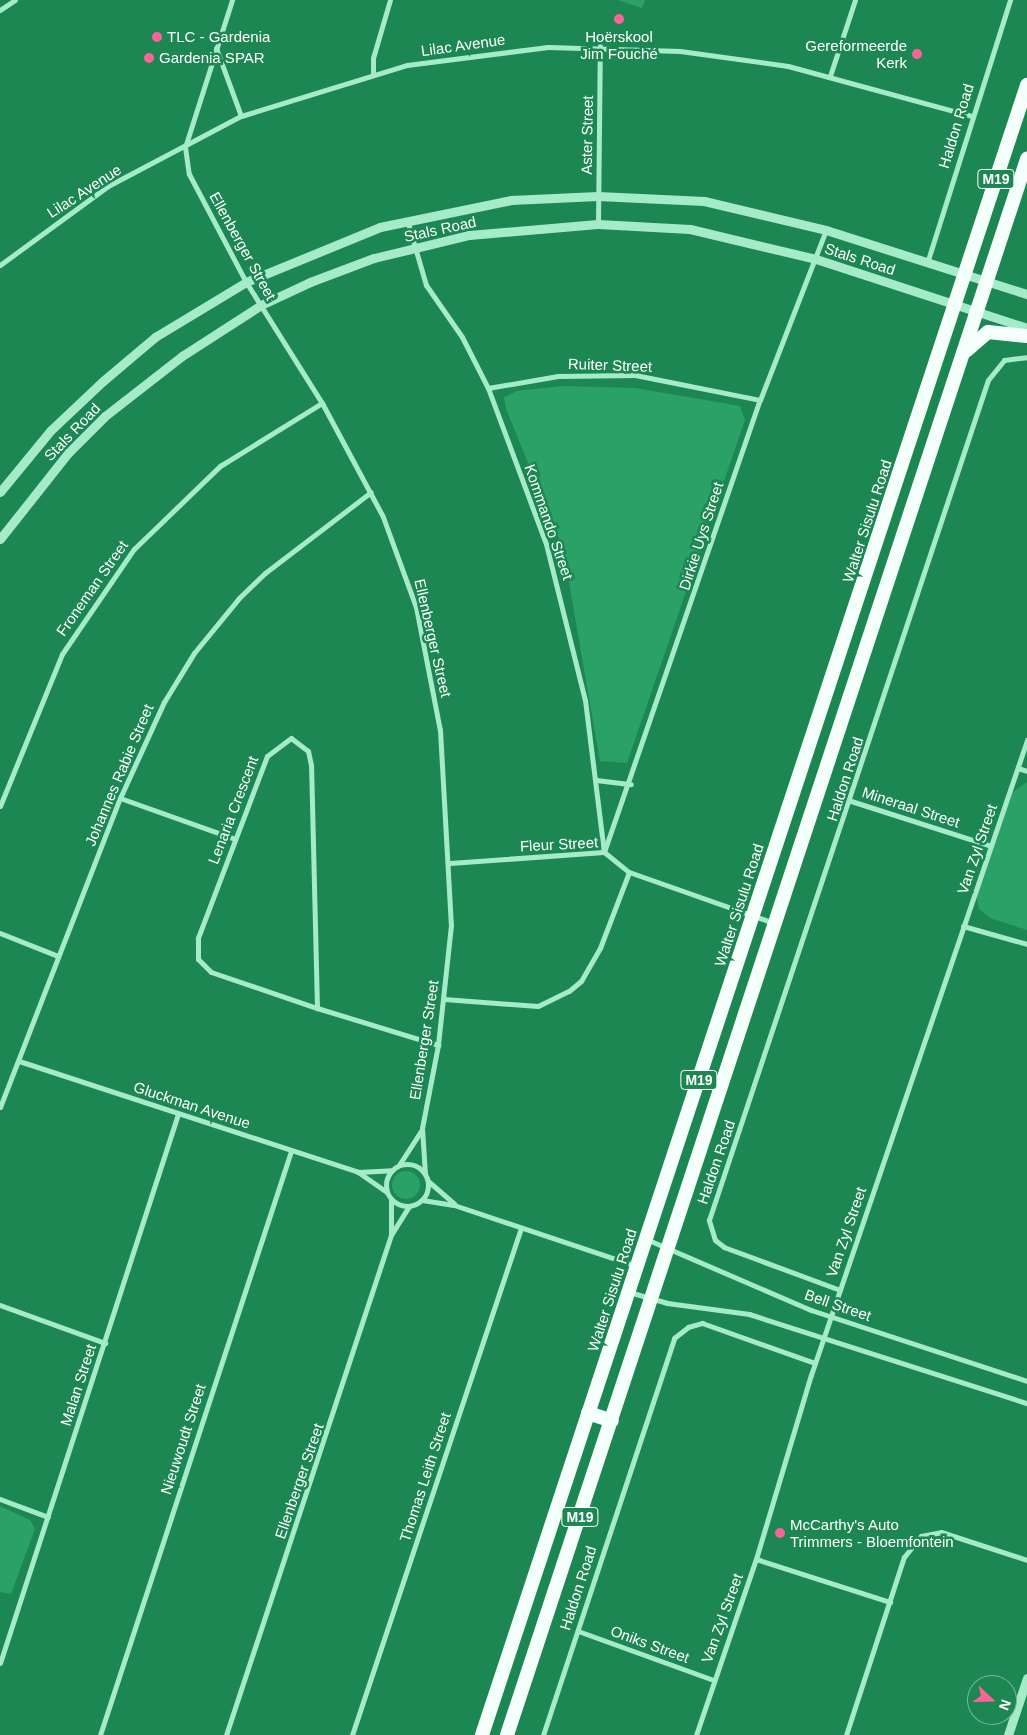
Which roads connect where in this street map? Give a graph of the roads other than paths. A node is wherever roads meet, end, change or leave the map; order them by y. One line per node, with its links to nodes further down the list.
1 (15, 0): 6 (street)
2 (232, 0): 8 (street)
3 (390, 0): 9 (street)
4 (855, 0): 10 (street)
5 (1010, 0): 13 (street, Haldon Road)
6 (0, 10)
7 (600, 46): 9 (street, Lilac Avenue); 10 (street, Lilac Avenue); 16 (street, Aster Street)
8 (216, 48): 12 (street); 14 (street)
9 (373, 72): 12 (street, Lilac Avenue)
10 (830, 76): 13 (street, Lilac Avenue)
11 (1027, 85): 24 (highway, Walter Sisulu Road / M19)
12 (241, 116): 14 (street, Lilac Avenue)
13 (972, 116): 22 (street, Haldon Road)
14 (185, 146): 23 (street, Lilac Avenue); 26 (street, Ellenberger Street)
15 (1027, 159): 25 (highway, M19)
16 (598, 196): 17 (street, Stals Road); 18 (street, Aster Street); 19 (street, Stals Road)
17 (407, 220): 20 (street, Kommando Street); 26 (street, Stals Road)
18 (598, 224): 20 (street, Stals Road); 21 (street, Stals Road)
19 (826, 230): 21 (street, Dirkie Uys Street); 22 (street, Stals Road)
20 (416, 248): 29 (street, Stals Road); 35 (street, Kommando Street)
21 (816, 259): 28 (street, Stals Road); 36 (street, Dirkie Uys Street)
22 (928, 260): 24 (street, Stals Road)
23 (1, 261)
24 (966, 273): 25 (street, Stals Road); 28 (highway, Walter Sisulu Road / M19)
25 (988, 281): 27 (street, Stals Road); 30 (highway, M19)
26 (246, 282): 29 (street, Ellenberger Street); 40 (street, Stals Road)
27 (1027, 294)
28 (955, 303): 30 (street, Stals Road); 38 (highway, Walter Sisulu Road / M19)
29 (261, 305): 37 (street, Ellenberger Street); 42 (street, Stals Road)
30 (977, 310): 31 (street, Stals Road); 33 (highway, M19)
31 (1027, 328)
32 (1027, 336): 33 (highway)
33 (962, 354): 39 (highway, M19)
34 (1027, 357): 53 (street, Haldon Road)
35 (488, 388): 36 (street, Ruiter Street); 50 (street, Kommando Street)
36 (760, 400): 51 (street, Dirkie Uys Street)
37 (322, 403): 41 (street, Ellenberger Street); 54 (street, Froneman Street)
38 (896, 484): 39 (highway); 43 (highway, Walter Sisulu Road / M19)
39 (916, 490): 44 (highway, M19)
40 (0, 492)
41 (371, 492): 52 (street, Johannes Rabie Street); 58 (street, Ellenberger Street)
42 (0, 538)
43 (860, 593): 44 (highway); 46 (highway, Walter Sisulu Road / M19)
44 (880, 600): 47 (highway, M19)
45 (1027, 740): 48 (street, Van Zyl Street)
46 (807, 751): 47 (highway); 60 (highway, Walter Sisulu Road / M19)
47 (828, 759): 61 (highway, M19)
48 (1018, 768): 49 (street); 56 (street, Van Zyl Street)
49 (1027, 771)
50 (596, 780): 51 (street); 57 (street, Kommando Street)
51 (631, 784): 57 (street, Dirkie Uys Street)
52 (120, 798): 55 (street); 65 (street, Johannes Rabie Street)
53 (852, 801): 56 (street, Mineraal Street); 89 (street, Haldon Road)
54 (0, 806)
55 (235, 839): 67 (street, Lenaria Crescent); 67 (street, Lenaria Crescent)
56 (991, 846): 62 (street, Van Zyl Street)
57 (604, 852): 58 (street, Fleur Street); 59 (street, Fleur Street)
58 (450, 863): 66 (street, Ellenberger Street)
59 (629, 872): 60 (street, Fleur Street); 66 (street)
60 (753, 916): 61 (street, Fleur Street); 68 (highway, Walter Sisulu Road / M19)
61 (775, 923): 69 (highway, M19)
62 (963, 926): 64 (street); 94 (street, Van Zyl Street)
63 (0, 933): 65 (street)
64 (1027, 944)
65 (58, 956): 71 (street, Johannes Rabie Street)
66 (444, 998): 70 (street, Ellenberger Street)
67 (318, 1008): 70 (street, Lenaria Crescent)
68 (719, 1019): 69 (highway); 76 (highway, Walter Sisulu Road / M19)
69 (741, 1026): 78 (highway, M19)
70 (438, 1045): 74 (street, Ellenberger Street)
71 (19, 1060): 72 (street, Johannes Rabie Street); 73 (street, Gluckman Avenue)
72 (0, 1107)
73 (178, 1114): 75 (street, Gluckman Avenue); 100 (street, Malan Street)
74 (422, 1128): 77 (street, Ellenberger Street); 81 (street, Ellenberger Street)
75 (291, 1151): 80 (street, Gluckman Avenue); 119 (street, Nieuwoudt Street)
76 (673, 1158): 78 (highway); 91 (highway, Walter Sisulu Road / M19)
77 (399, 1165): 79 (street); 81 (street)
78 (696, 1166): 92 (highway, M19)
79 (392, 1170): 80 (street, Gluckman Avenue); 83 (street)
80 (358, 1172): 83 (street, Gluckman Avenue)
81 (425, 1174): 82 (street)
82 (428, 1181): 85 (street); 86 (street)
83 (387, 1192): 84 (street)
84 (391, 1200): 87 (street); 90 (street, Ellenberger Street)
85 (422, 1200): 86 (street); 87 (street)
86 (454, 1205): 88 (street)
87 (409, 1206): 90 (street, Ellenberger Street)
88 (521, 1228): 93 (street); 121 (street, Thomas Leith Street)
89 (711, 1232): 94 (street, Bell Street)
90 (391, 1234): 120 (street, Ellenberger Street)
91 (646, 1239): 92 (street, Bell Street); 93 (highway, Walter Sisulu Road / M19)
92 (669, 1247): 96 (highway, M19); 98 (street, Bell Street)
93 (637, 1267): 95 (highway, Walter Sisulu Road / M19)
94 (840, 1290): 98 (street, Van Zyl Street)
95 (628, 1292): 96 (street); 104 (highway, Walter Sisulu Road / M19)
96 (652, 1300): 99 (street); 105 (highway, M19)
97 (0, 1305): 100 (street)
98 (831, 1316): 99 (street, Van Zyl Street); 102 (street, Bell Street)
99 (824, 1338): 101 (street, Van Zyl Street); 103 (street)
100 (105, 1343): 107 (street, Malan Street)
101 (815, 1363): 108 (street, Van Zyl Street); 113 (street, Haldon Road)
102 (1027, 1381)
103 (1027, 1403)
104 (588, 1413): 105 (highway); 110 (highway, Walter Sisulu Road / M19)
105 (612, 1421): 111 (highway, M19)
106 (0, 1499): 107 (street)
107 (48, 1517): 114 (street, Malan Street)
108 (756, 1560): 112 (street); 116 (street, Van Zyl Street)
109 (1027, 1560): 112 (street)
110 (538, 1564): 111 (highway); 117 (highway, Walter Sisulu Road / M19)
111 (562, 1571): 118 (highway, M19)
112 (890, 1602): 126 (street)
113 (578, 1631): 116 (street, Oniks Street); 124 (street, Haldon Road)
114 (0, 1663)
115 (1027, 1678): 127 (street)
116 (713, 1680): 125 (street, Van Zyl Street)
117 (498, 1687): 118 (highway); 122 (highway, Walter Sisulu Road / M19)
118 (521, 1694): 123 (highway, M19)
119 (100, 1735)
120 (226, 1735)
121 (352, 1735)
122 (482, 1735)
123 (507, 1735)
124 (543, 1735)
125 (696, 1735)
126 (846, 1735)
127 (1008, 1735)

